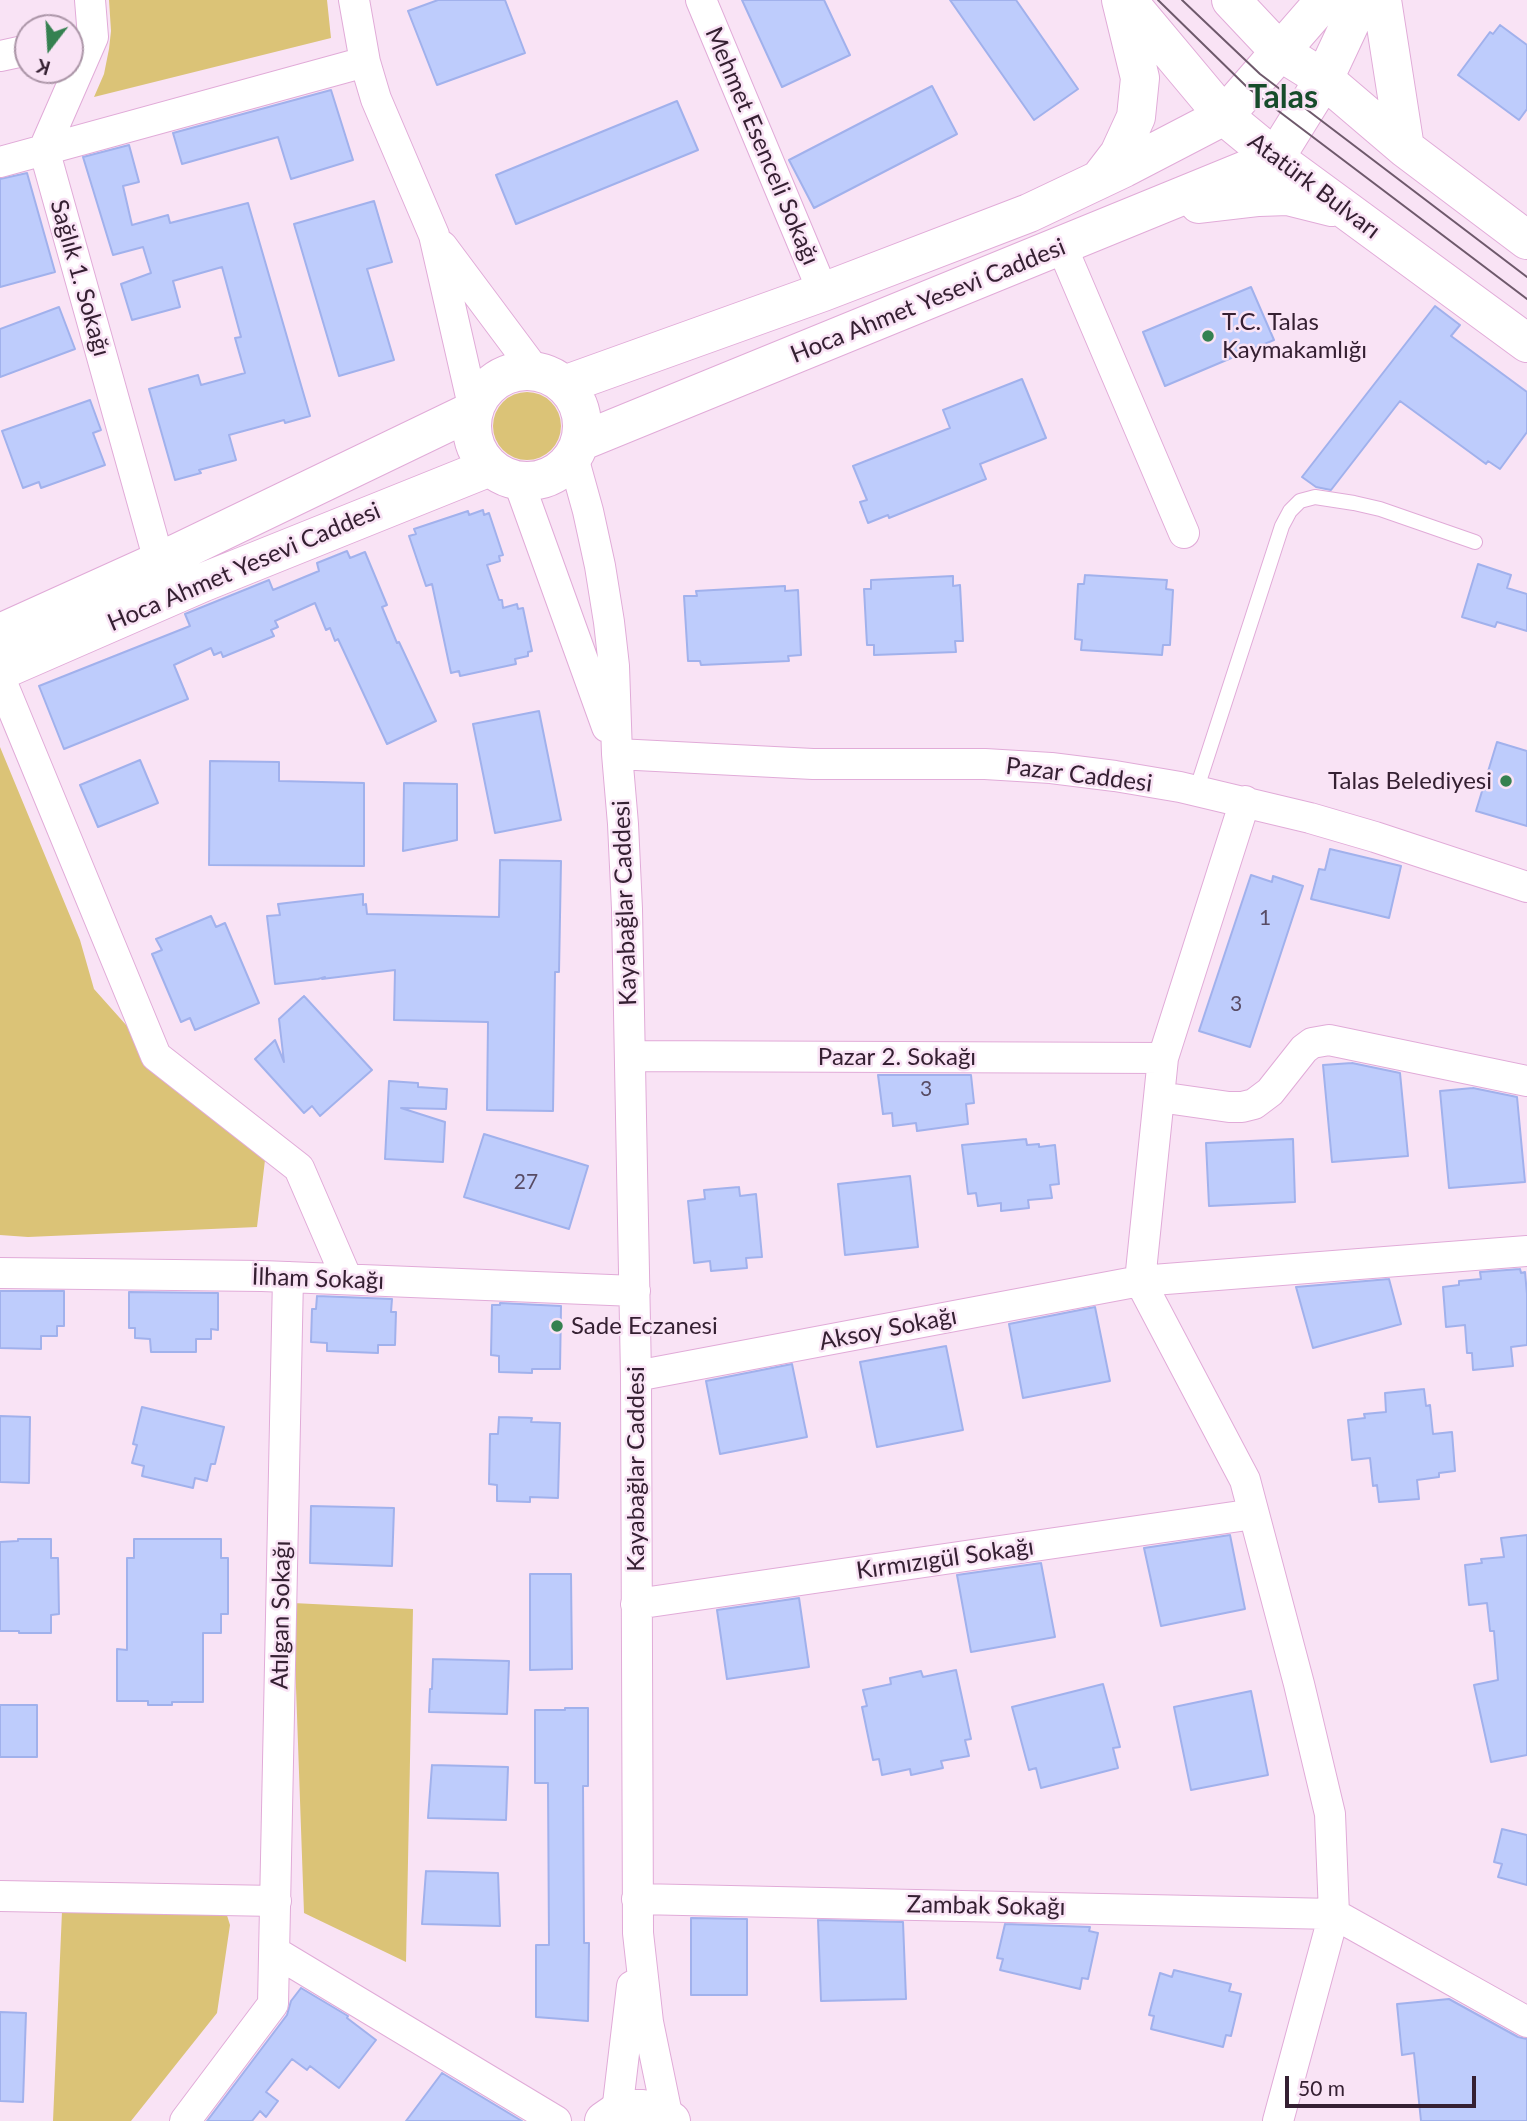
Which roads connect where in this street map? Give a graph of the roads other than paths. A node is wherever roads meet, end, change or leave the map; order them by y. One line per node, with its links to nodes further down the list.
1 (90, 0): 10 (street)
2 (354, 0): 12 (street)
3 (701, 0): 26 (street, Mehmet Esenceli Sokağı)
4 (1121, 0): 20 (main road)
5 (1128, 0): 15 (main road, Atatürk Bulvarı)
6 (1231, 0): 11 (main road)
7 (1325, 0): 11 (main road)
8 (1361, 0): 13 (main road)
9 (1382, 0): 16 (main road)
10 (84, 29)
11 (1279, 51): 13 (main road); 15 (main road)
12 (365, 62): 17 (street); 23 (street)
13 (1324, 79): 16 (main road); 18 (main road)
14 (66, 84): 17 (street)
15 (1224, 116): 18 (main road, Atatürk Bulvarı); 20 (main road, Hoca Ahmet Yesevi Caddesi)
16 (1405, 148): 24 (main road)
17 (44, 149): 19 (street); 34 (street, Sağlık 1. Sokağı)
18 (1275, 158): 21 (main road, Atatürk Bulvarı); 22 (main road, Hoca Ahmet Yesevi Caddesi)
19 (0, 162)
20 (1099, 180): 26 (main road, Hoca Ahmet Yesevi Caddesi)
21 (1347, 211): 22 (main road); 27 (main road, Atatürk Bulvarı)
22 (1125, 221): 25 (main road, Hoca Ahmet Yesevi Caddesi)
23 (434, 234): 28 (street); 29 (street)
24 (1527, 240)
25 (1062, 247): 30 (main road, Hoca Ahmet Yesevi Caddesi); 32 (street)
26 (823, 292): 28 (main road, Hoca Ahmet Yesevi Caddesi)
27 (1527, 343)
28 (550, 379): 29 (main road); 30 (main road)
29 (474, 410): 31 (main road); 34 (main road, Hoca Ahmet Yesevi Caddesi)
30 (576, 450): 31 (main road); 38 (street, Kayabağlar Caddesi)
31 (504, 473): 36 (main road, Hoca Ahmet Yesevi Caddesi); 38 (street, Kayabağlar Caddesi)
32 (1184, 533)
33 (1475, 542): 39 (lane)
34 (159, 561): 35 (main road, Hoca Ahmet Yesevi Caddesi)
35 (0, 633)
36 (0, 671)
37 (0, 678): 49 (street)
38 (617, 754): 39 (street, Pazar Caddesi); 42 (street, Kayabağlar Caddesi)
39 (1196, 791): 40 (street, Pazar Caddesi)
40 (1245, 801): 41 (street, Pazar Caddesi); 43 (street)
41 (1527, 887)
42 (630, 1056): 43 (street, Pazar 2. Sokağı); 51 (street, Kayabağlar Caddesi)
43 (1163, 1058): 45 (street)
44 (1527, 1081): 45 (street)
45 (1159, 1097): 50 (street)
46 (1527, 1251): 50 (street, Aksoy Sokağı)
47 (0, 1273): 48 (street, İlham Sokağı)
48 (288, 1277): 49 (street, İlham Sokağı); 57 (street, Atılgan Sokağı)
49 (347, 1279): 51 (street, İlham Sokağı)
50 (1140, 1281): 52 (street, Aksoy Sokağı); 53 (street)
51 (635, 1291): 52 (street, Kayabağlar Caddesi)
52 (636, 1376): 54 (street, Kayabağlar Caddesi)
53 (1254, 1514): 54 (street, Kırmızıgül Sokağı); 58 (street)
54 (636, 1604): 56 (street, Kayabağlar Caddesi)
55 (0, 1896): 57 (street)
56 (637, 1899): 58 (street, Zambak Sokağı); 59 (street, Kayabağlar Caddesi)
57 (276, 1901): 60 (street, Atılgan Sokağı)
58 (1334, 1914): 61 (street); 66 (street)
59 (638, 1933): 62 (street, Kayabağlar Caddesi); 63 (street, Kayabağlar Caddesi)
60 (275, 1952): 64 (street, Atılgan Sokağı); 65 (street)
61 (1527, 2022)
62 (610, 2117): 63 (main road)
63 (670, 2120)
64 (185, 2121)
65 (556, 2121)
66 (1278, 2121)

